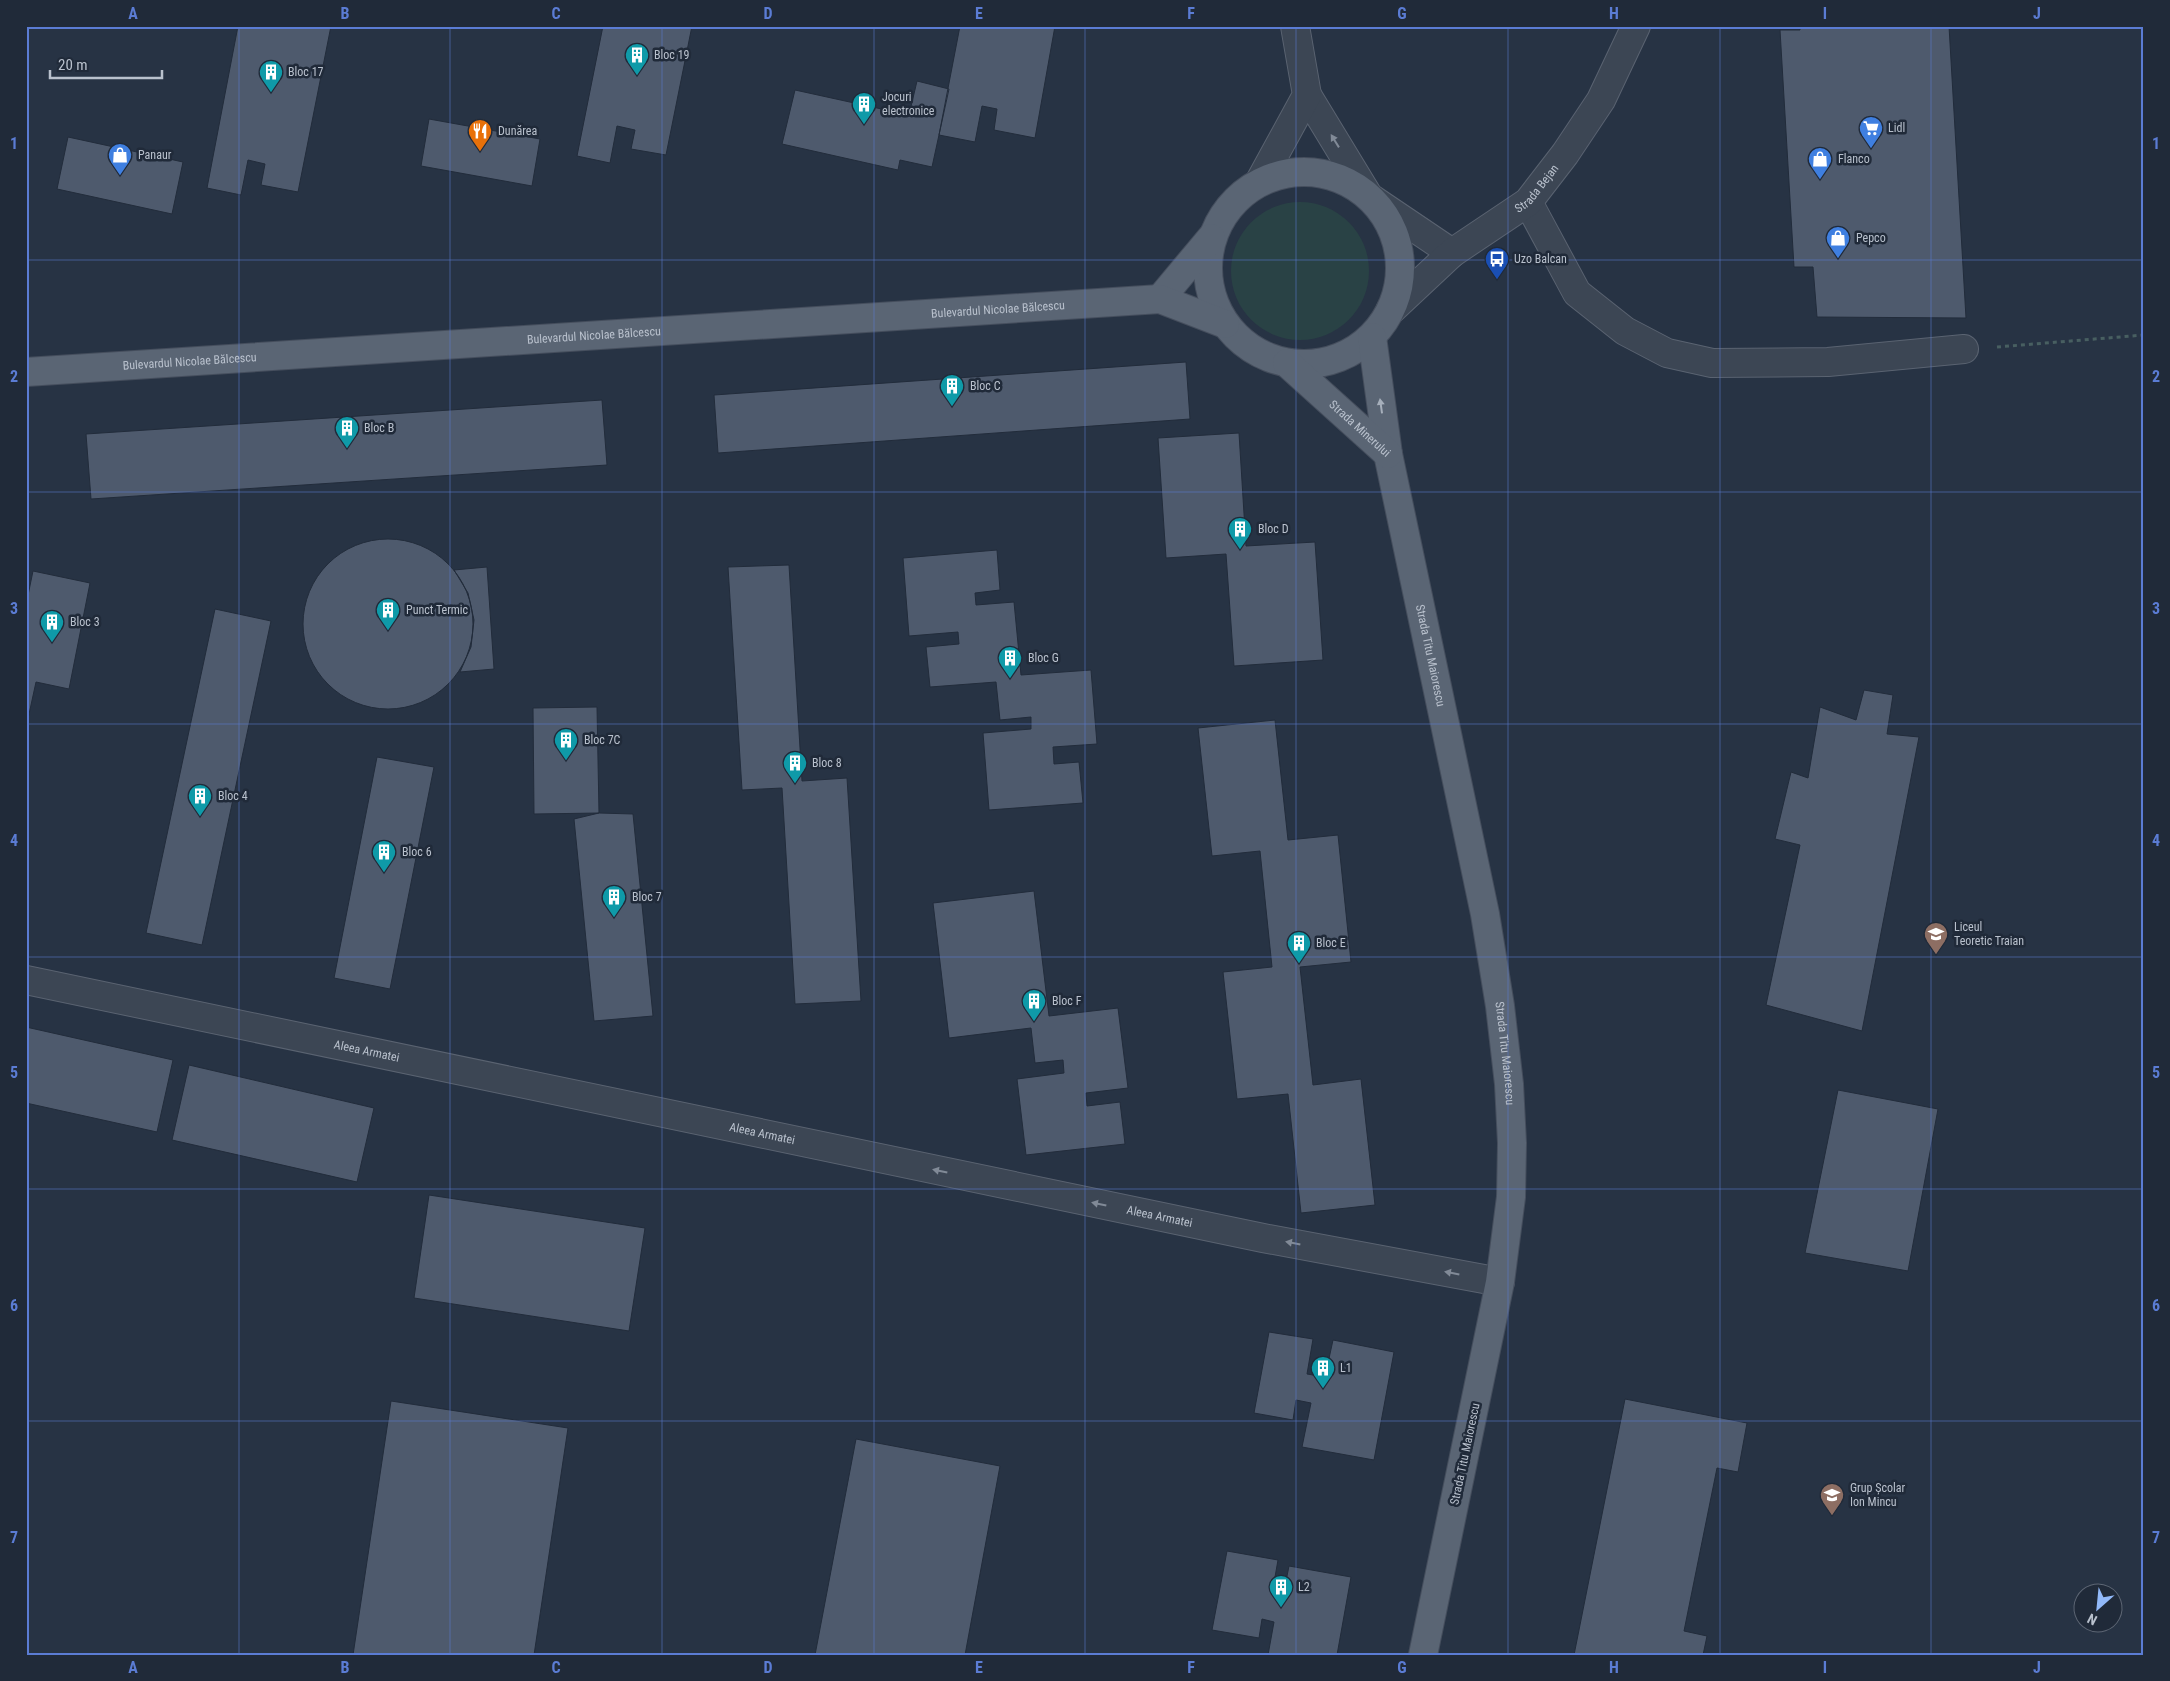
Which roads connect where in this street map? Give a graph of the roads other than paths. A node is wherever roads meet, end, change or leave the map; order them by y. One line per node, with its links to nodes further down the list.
1 (1295, 26): 3 (street)
2 (1636, 26): 6 (street, Strada Bejan)
3 (1306, 95): 4 (street); 5 (street, one-way to 3)
4 (1260, 181): 5 (main road); 7 (main road)
5 (1369, 197): 8 (street); 10 (main road)
6 (1528, 202): 8 (street, Strada Bejan); 13 (street)
7 (1211, 238): 9 (main road); 11 (main road)
8 (1452, 253): 10 (street, Strada Bejan)
9 (1160, 299): 11 (main road); 15 (main road, Bulevardul Nicolae Bălcescu)
10 (1390, 311): 12 (main road)
11 (1225, 324): 14 (main road)
12 (1372, 337): 14 (main road); 16 (main road, Strada Minerului, one-way to 12)
13 (1964, 349)
14 (1287, 363): 16 (main road, Strada Minerului)
15 (26, 372)
16 (1388, 454): 18 (main road, Strada Titu Maiorescu)
17 (26, 980): 18 (street, Aleea Armatei, one-way to 17)
18 (1500, 1282): 19 (main road, Strada Titu Maiorescu)
19 (1423, 1655)

